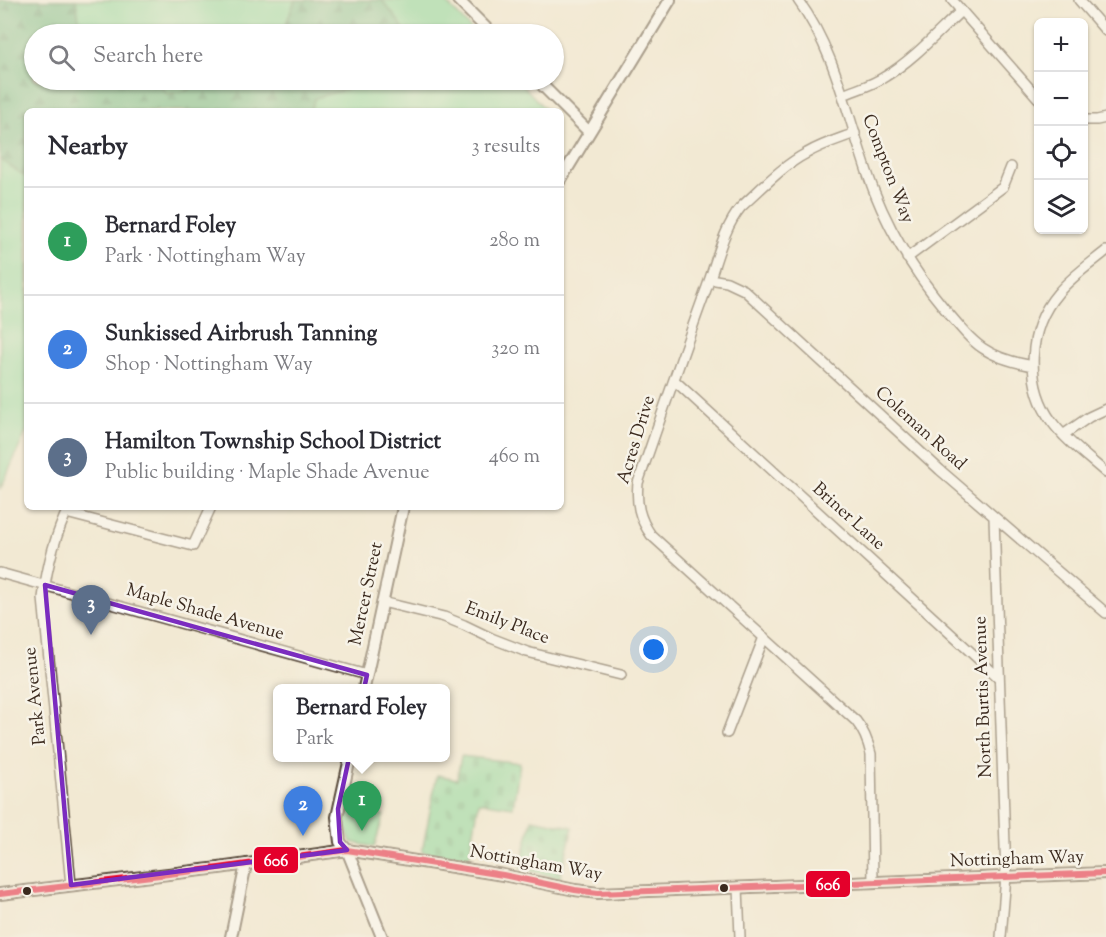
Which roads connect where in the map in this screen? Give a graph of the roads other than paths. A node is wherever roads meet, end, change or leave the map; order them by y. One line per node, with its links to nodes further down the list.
1 (458, 0): 7 (street)
2 (670, 0): 14 (street)
3 (798, 0): 11 (street, Compton Way)
4 (952, 0): 6 (street)
5 (1078, 0): 8 (street)
6 (961, 11): 10 (street); 11 (street)
7 (482, 24)
8 (1106, 31)
9 (547, 90): 14 (street)
10 (1034, 93)
11 (843, 95): 15 (street, Compton Way)
12 (1106, 118): 13 (street)
13 (1088, 120)
14 (589, 132): 17 (street)
15 (855, 133): 19 (street, Compton Way); 20 (street, Acres Drive)
16 (1011, 167): 19 (street)
17 (564, 174)
18 (1106, 250): 21 (street)
19 (907, 258): 21 (street, Compton Way)
20 (710, 279): 22 (street, Acres Drive); 29 (street, Coleman Road)
21 (1033, 366): 24 (street)
22 (674, 380): 34 (street, Acres Drive); 37 (street, Briner Lane)
23 (1106, 409): 24 (street)
24 (1063, 435): 25 (street)
25 (1106, 473)
26 (67, 510): 27 (street); 31 (street, Park Avenue)
27 (210, 510)
28 (402, 510): 32 (street, Mercer Street)
29 (994, 516): 33 (street, Coleman Road); 37 (street, North Burtis Avenue)
30 (0, 573): 31 (street, Maple Shade Avenue)
31 (45, 585): 35 (street, Maple Shade Avenue); 46 (street, Park Avenue)
32 (382, 602): 35 (street, Mercer Street); 36 (street, Emily Place)
33 (1106, 612)
34 (764, 637): 39 (street); 45 (street, Acres Drive)
35 (367, 675): 38 (street, Mercer Street)
36 (621, 675)
37 (999, 678): 44 (street, North Burtis Avenue)
38 (365, 684)
39 (727, 733)
40 (349, 762): 41 (street)
41 (347, 850): 42 (street, Nottingham Way); 47 (street, Nottingham Way); 50 (street)
42 (246, 864): 46 (street, Nottingham Way); 49 (street)
43 (1106, 873): 44 (street, Nottingham Way)
44 (1006, 876): 45 (street, Nottingham Way); 52 (street, North Burtis Avenue)
45 (873, 881): 47 (street, Nottingham Way)
46 (71, 885): 48 (street, Nottingham Way)
47 (738, 887): 51 (street)
48 (0, 894)
49 (231, 937)
50 (382, 937)
51 (740, 937)
52 (1001, 937)

